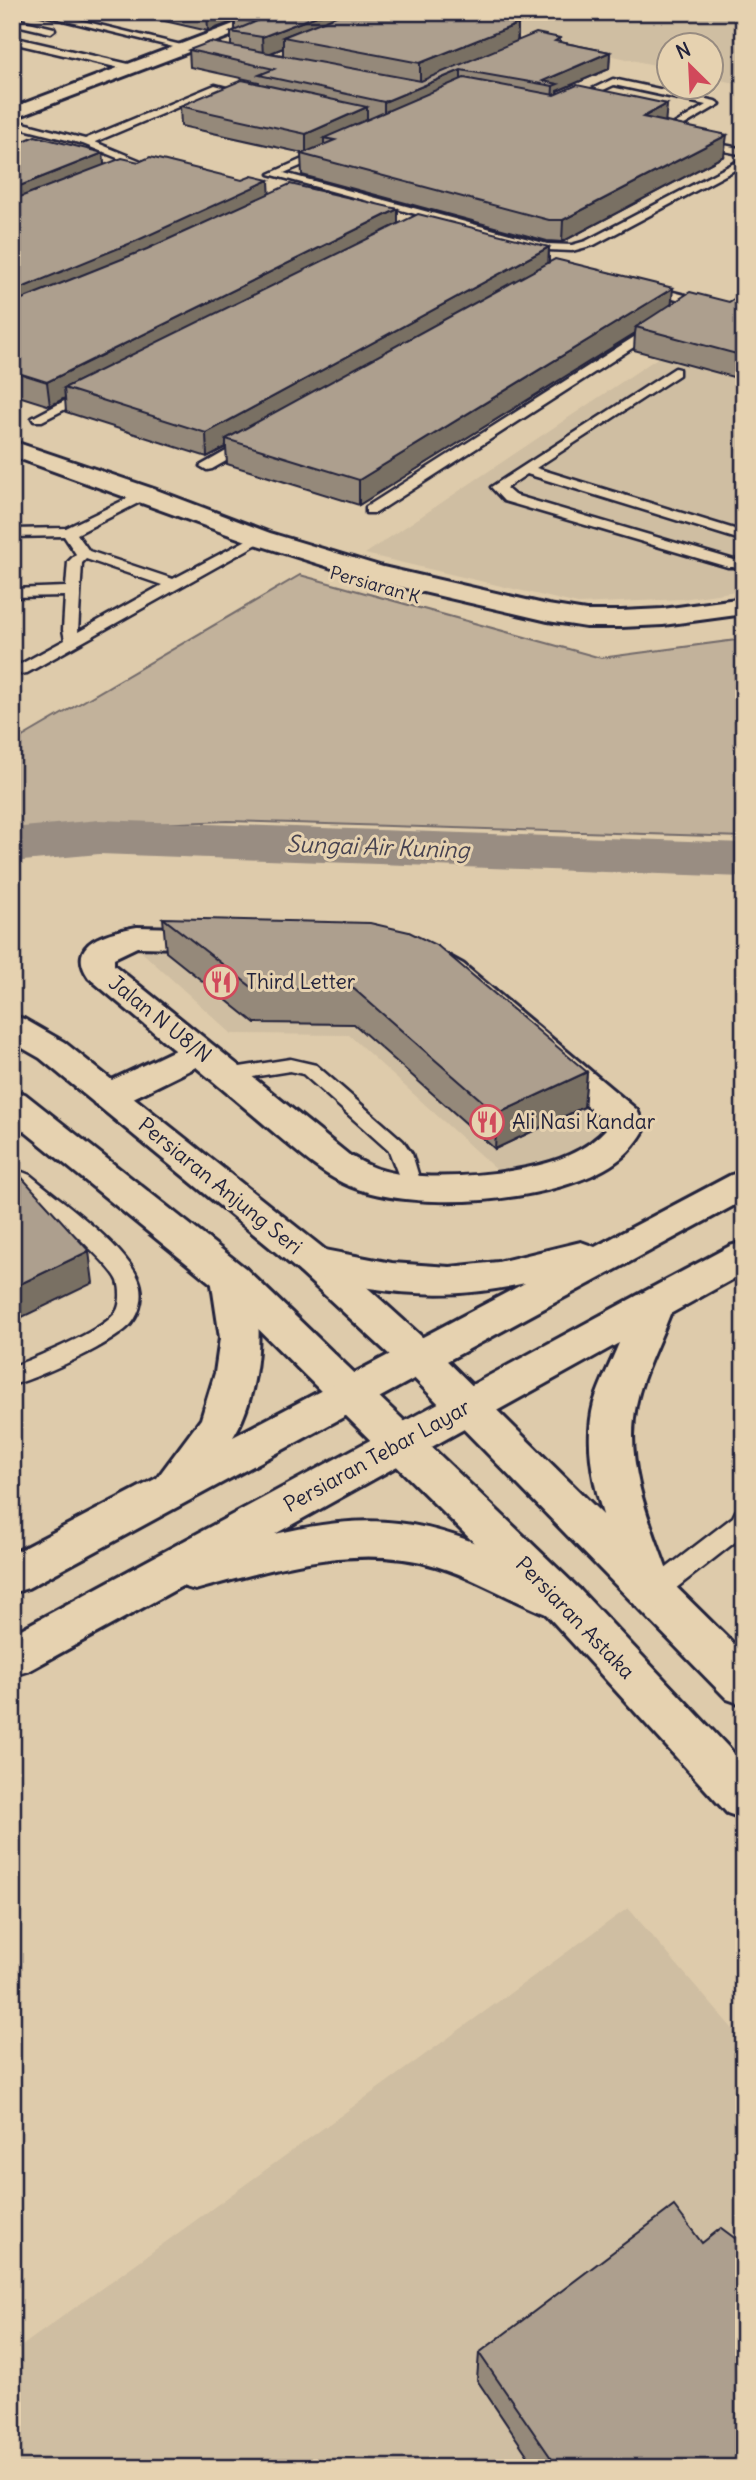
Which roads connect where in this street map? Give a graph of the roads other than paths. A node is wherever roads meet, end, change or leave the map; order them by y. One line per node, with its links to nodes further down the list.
1 (34, 12): 4 (lane)
2 (77, 12): 10 (lane)
3 (279, 12): 10 (street)
4 (64, 19): 6 (lane); 11 (lane)
5 (12, 21): 6 (lane)
6 (39, 27): 7 (lane); 8 (lane)
7 (64, 33)
8 (12, 38): 14 (lane)
9 (229, 46): 10 (lane)
10 (208, 47): 11 (street)
11 (186, 48): 13 (street)
12 (140, 50): 13 (lane)
13 (165, 56): 14 (street)
14 (132, 68): 17 (street)
15 (254, 97): 19 (lane)
16 (565, 104): 21 (lane)
17 (12, 114)
18 (12, 123): 19 (lane)
19 (86, 142): 23 (lane)
20 (335, 147): 22 (lane)
21 (744, 152)
22 (744, 161)
23 (142, 165): 24 (lane); 25 (lane)
24 (156, 168)
25 (131, 170)
26 (630, 284): 36 (lane)
27 (675, 372): 33 (lane)
28 (99, 387): 29 (lane)
29 (38, 418)
30 (267, 433): 32 (lane)
31 (14, 462): 34 (street, Persiaran K); 35 (street, Persiaran K)
32 (207, 466)
33 (526, 470): 39 (lane); 42 (lane)
34 (145, 494): 35 (lane); 40 (street, Persiaran K)
35 (122, 506): 37 (lane); 40 (street, Persiaran K)
36 (371, 510)
37 (69, 532): 38 (lane); 41 (lane)
38 (13, 536)
39 (744, 537)
40 (253, 543): 43 (lane); 46 (street, Persiaran K); 47 (street, Persiaran K)
41 (84, 554): 43 (lane); 44 (lane)
42 (744, 563)
43 (174, 584): 48 (lane)
44 (73, 591): 45 (lane); 48 (lane)
45 (12, 593)
46 (744, 606)
47 (744, 625)
48 (73, 642): 49 (lane)
49 (12, 670)
50 (12, 1027): 53 (street, Persiaran Anjung Seri)
51 (199, 1052): 52 (street, Jalan N U8/N); 53 (street); 57 (street, Jalan N U8/N)
52 (228, 1075): 57 (street, Jalan N U8/N); 57 (lane, Jalan N U8/N)
53 (108, 1096): 60 (street, Persiaran Anjung Seri)
54 (12, 1102): 61 (street)
55 (12, 1175): 64 (lane)
56 (744, 1184): 58 (street)
57 (412, 1187)
58 (626, 1246): 60 (street); 63 (street)
59 (744, 1256): 62 (street, Persiaran Tebar Layar)
60 (314, 1262): 63 (street, Persiaran Anjung Seri)
61 (231, 1278): 65 (street); 68 (street)
62 (654, 1304): 66 (street, Persiaran Tebar Layar); 72 (street)
63 (418, 1357): 65 (street); 66 (street, Persiaran Anjung Seri)
64 (12, 1377)
65 (350, 1394): 67 (street, Persiaran Astaka); 68 (street)
66 (467, 1406): 67 (street, Persiaran Tebar Layar); 72 (street)
67 (400, 1444): 71 (street, Persiaran Tebar Layar); 73 (street, Persiaran Astaka)
68 (170, 1490): 70 (street)
69 (744, 1518): 72 (lane)
70 (12, 1575)
71 (141, 1586): 73 (street); 74 (street, Persiaran Tebar Layar)
72 (652, 1593): 75 (street)
73 (563, 1602): 76 (street, Persiaran Astaka)
74 (12, 1657)
75 (744, 1685)
76 (744, 1798)

